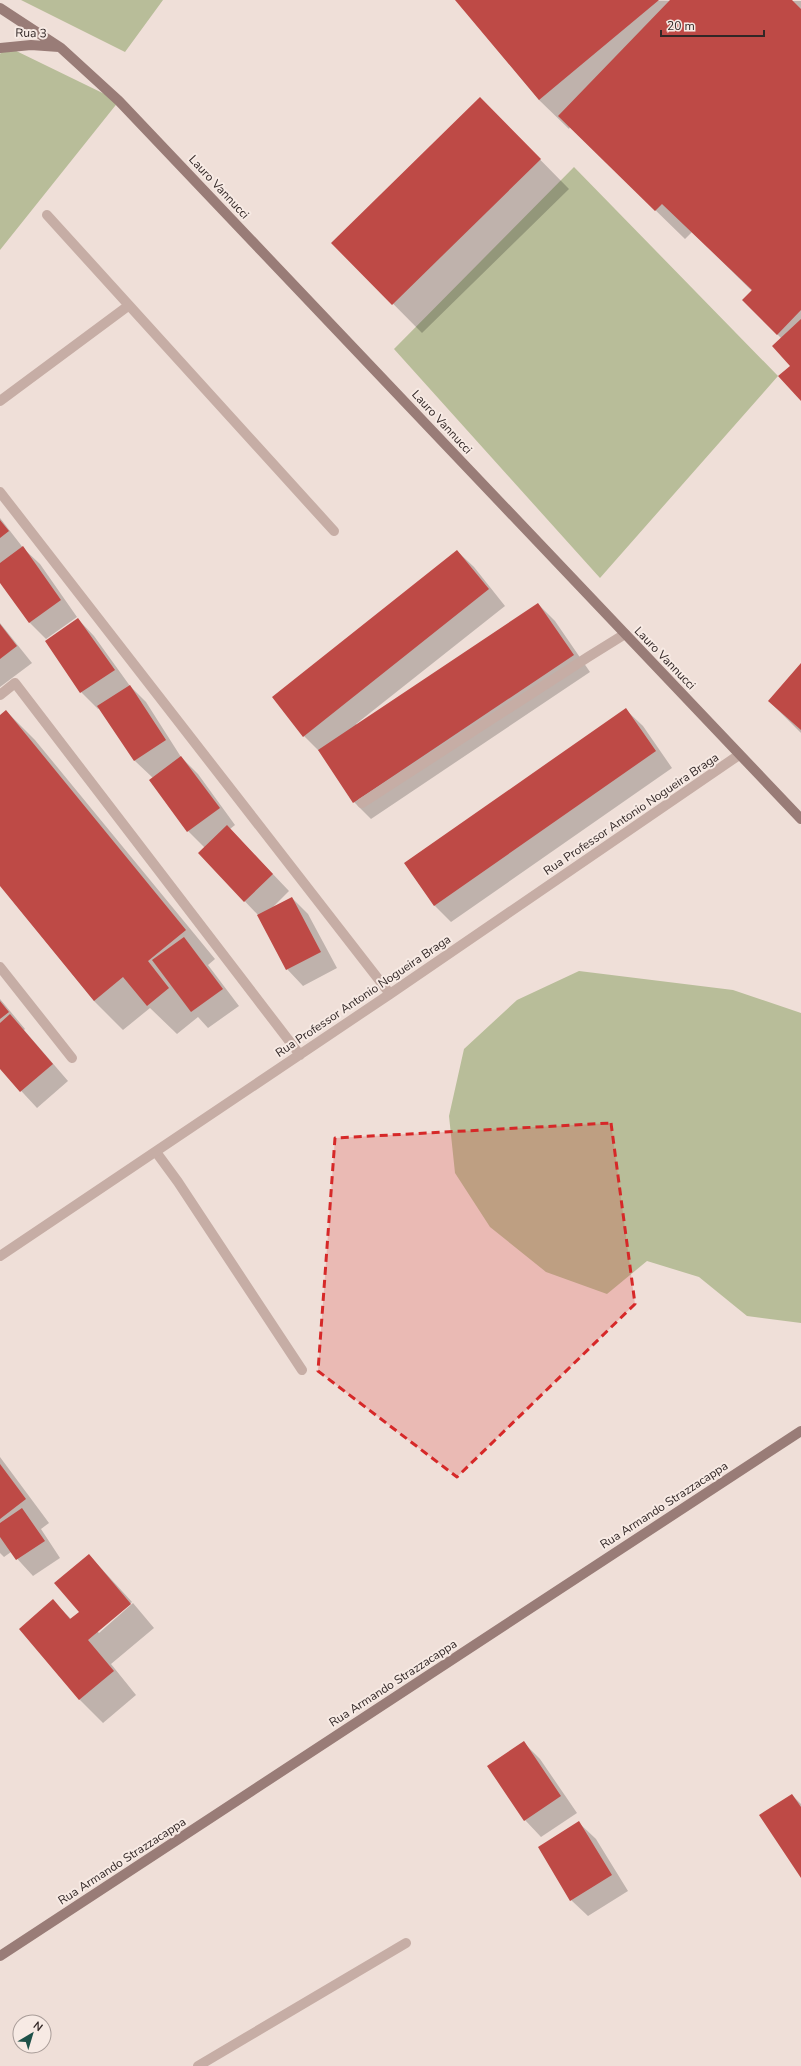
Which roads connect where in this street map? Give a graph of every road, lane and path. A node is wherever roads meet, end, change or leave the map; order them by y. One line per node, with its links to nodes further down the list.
1 (0, 8): 3 (street, Rua 3)
2 (0, 48): 3 (street, Rua 3)
3 (61, 48): 9 (street, Lauro Vannucci)
4 (47, 215): 5 (street)
5 (128, 306): 6 (street); 8 (street)
6 (0, 401)
7 (0, 492): 15 (street)
8 (334, 532)
9 (625, 634): 11 (street, Lauro Vannucci); 12 (street)
10 (0, 695): 16 (street)
11 (739, 755): 13 (street, Lauro Vannucci); 15 (street, Rua Professor Antonio Nogueira Braga)
12 (362, 803)
13 (801, 819)
14 (0, 967): 17 (street)
15 (390, 994): 16 (street, Rua Professor Antonio Nogueira Braga)
16 (300, 1055): 18 (street, Rua Professor Antonio Nogueira Braga)
17 (72, 1058)
18 (156, 1152): 19 (street, Rua Professor Antonio Nogueira Braga); 20 (street)
19 (0, 1256)
20 (302, 1370)
21 (801, 1431): 23 (street, Rua Armando Strazzacappa)
22 (406, 1943): 24 (street)
23 (0, 1956)
24 (198, 2066)

